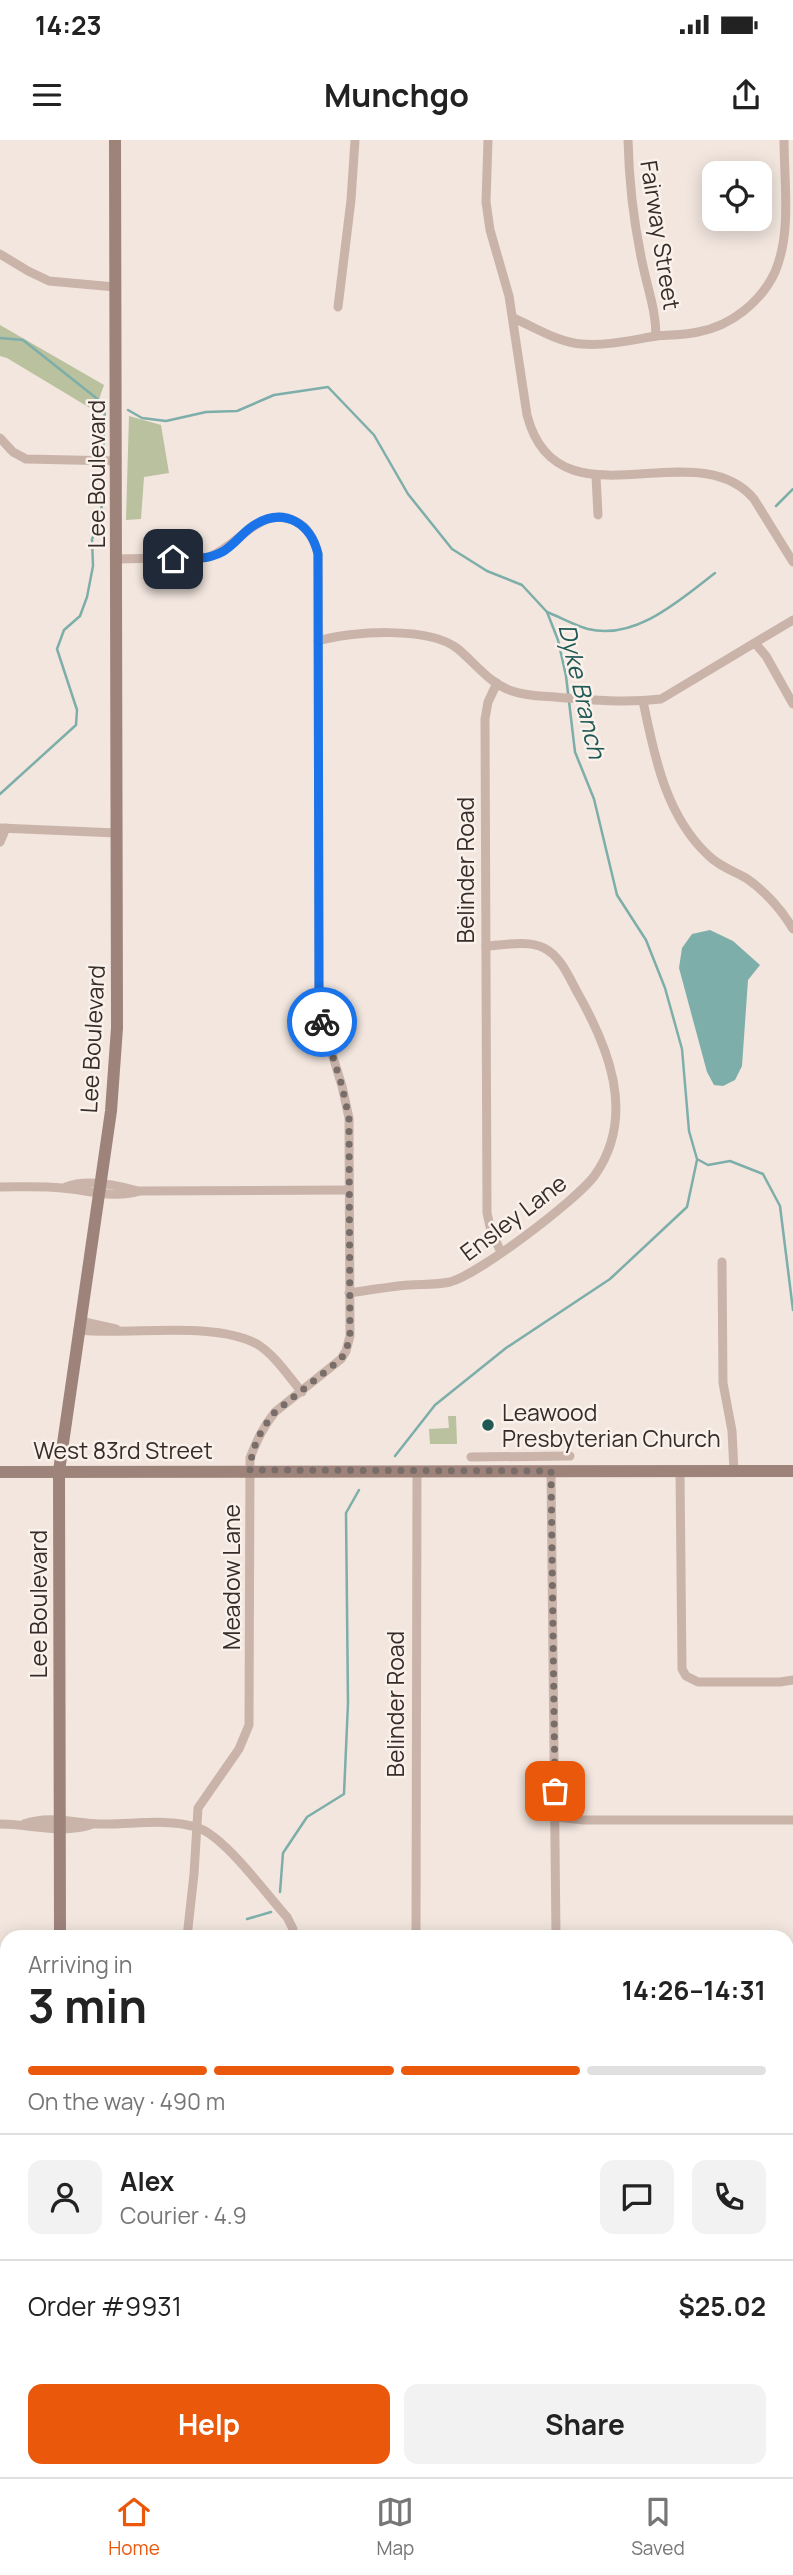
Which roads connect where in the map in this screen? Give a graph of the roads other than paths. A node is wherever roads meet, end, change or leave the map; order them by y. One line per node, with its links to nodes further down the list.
1 (115, 140): 7 (street, Lee Boulevard)
2 (355, 140): 8 (street)
3 (488, 140): 9 (street)
4 (628, 140): 10 (street, Fairway Street)
5 (784, 140): 10 (street)
6 (0, 254): 7 (street)
7 (115, 287): 12 (street, Lee Boulevard)
8 (338, 307)
9 (513, 318): 10 (street); 13 (street)
10 (656, 336)
11 (0, 438): 12 (street)
12 (117, 461): 15 (street, Lee Boulevard)
13 (596, 476): 14 (street); 16 (street)
14 (598, 515)
15 (117, 559): 18 (street, Meadow Lane); 24 (street, Lee Boulevard)
16 (793, 562)
17 (793, 620): 19 (street)
18 (318, 641): 20 (street); 30 (street, Meadow Lane)
19 (755, 643): 21 (street); 22 (street)
20 (498, 683): 21 (street); 27 (street, Belinder Road)
21 (643, 701): 26 (street)
22 (793, 704)
23 (3, 828): 24 (street); 25 (street)
24 (117, 833): 29 (street, Lee Boulevard)
25 (0, 842)
26 (793, 929)
27 (486, 946): 31 (street, Belinder Road); 31 (street, Ensley Lane)
28 (0, 1187): 29 (street)
29 (99, 1189): 30 (street); 34 (street, Lee Boulevard)
30 (349, 1191): 33 (street, Meadow Lane)
31 (501, 1252): 33 (street, Ensley Lane)
32 (722, 1262): 43 (street)
33 (349, 1293): 35 (street, Meadow Lane)
34 (79, 1325): 35 (street); 39 (street, Lee Boulevard)
35 (302, 1392): 38 (street, Meadow Lane)
36 (570, 1456): 37 (street)
37 (471, 1457)
38 (250, 1470): 39 (street, West 83rd Street); 40 (street, West 83rd Street); 51 (street, Meadow Lane)
39 (59, 1471): 45 (street, West 83rd Street); 50 (street, Lee Boulevard)
40 (417, 1471): 41 (street, West 83rd Street); 55 (street, Belinder Road)
41 (551, 1471): 42 (street, West 83rd Street); 47 (street)
42 (680, 1471): 43 (street, West 83rd Street); 46 (street)
43 (734, 1471): 44 (street, West 83rd Street)
44 (793, 1471)
45 (0, 1472)
46 (793, 1680)
47 (555, 1817): 48 (street); 56 (street)
48 (793, 1820)
49 (0, 1824): 50 (street)
50 (59, 1825): 51 (street); 52 (street, Lee Boulevard)
51 (196, 1827): 53 (street, Meadow Lane); 54 (street)
52 (60, 1930)
53 (188, 1930)
54 (293, 1930)
55 (416, 1930)
56 (556, 1930)

